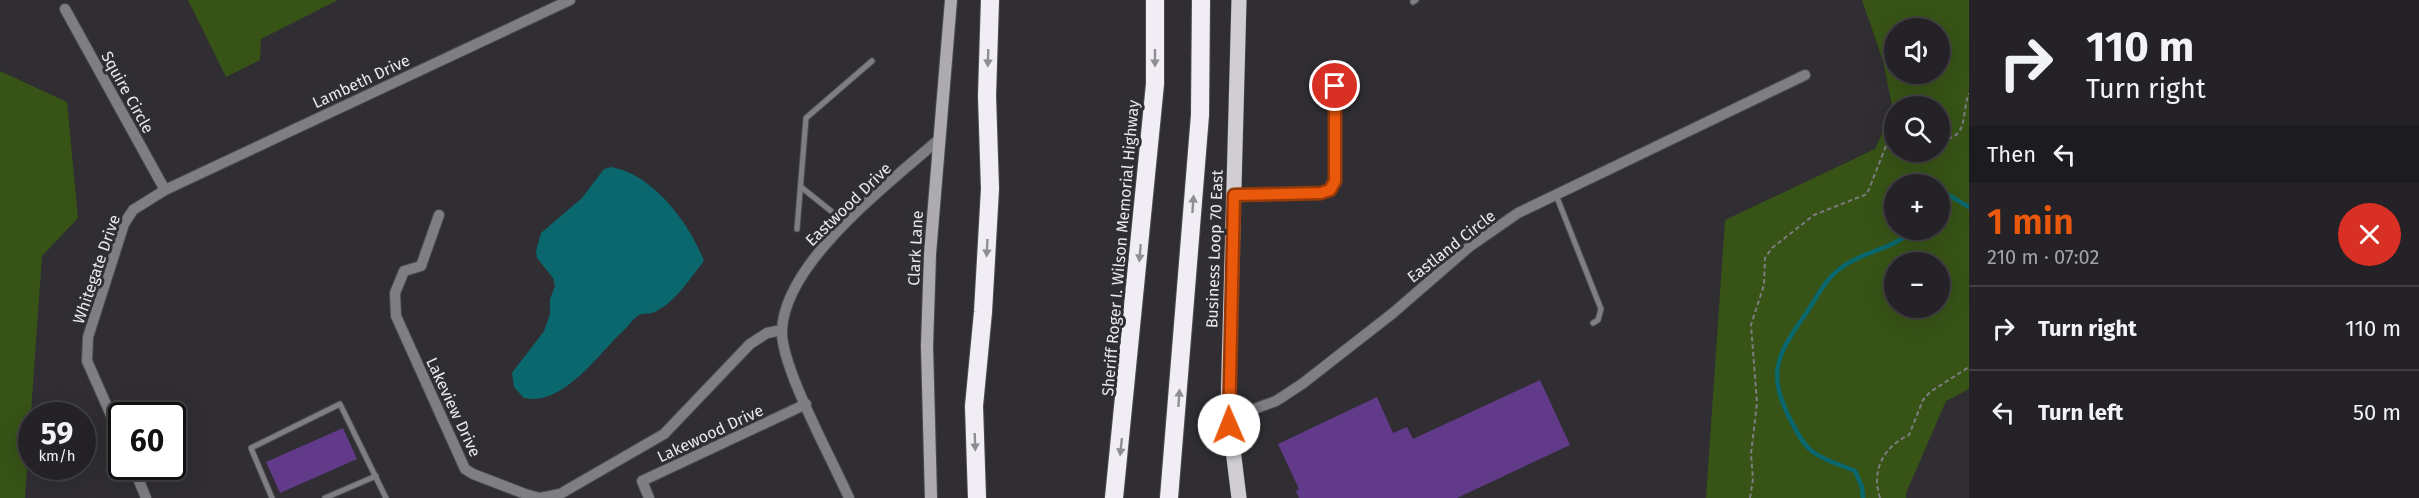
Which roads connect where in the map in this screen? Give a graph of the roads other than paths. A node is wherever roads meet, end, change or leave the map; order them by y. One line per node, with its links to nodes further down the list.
1 (570, 0): 13 (street, Lambeth Drive)
2 (951, 0): 11 (street, Clark Lane)
3 (990, 0): 33 (highway, one-way to 33)
4 (1155, 0): 34 (highway, Sheriff Roger I. Wilson Memorial Highway, one-way to 34)
5 (1201, 0): 35 (highway, one-way to 5)
6 (1239, 0): 14 (main road, Business Loop 70 East)
7 (65, 9): 13 (street, Squire Circle)
8 (872, 61): 12 (lane)
9 (1805, 75): 15 (street, Eastland Circle)
10 (1335, 86): 14 (lane)
11 (938, 140): 17 (street, Eastwood Drive); 32 (street, Clark Lane)
12 (801, 187): 17 (lane); 18 (lane)
13 (165, 190): 22 (street, Whitegate Drive)
14 (1234, 195): 23 (main road, Business Loop 70 East)
15 (1556, 195): 19 (lane); 23 (street, Eastland Circle)
16 (439, 215): 20 (street, Lakeview Drive)
17 (846, 223): 20 (street, Eastwood Drive)
18 (797, 229)
19 (1593, 323)
20 (782, 330): 21 (street, Eastwood Drive)
21 (806, 404): 30 (street, Lakewood Drive); 31 (street, Eastwood Drive)
22 (108, 408)
23 (1228, 409): 36 (main road, Business Loop 70 East)
24 (376, 476): 27 (lane); 28 (lane); 29 (lane)
25 (139, 480): 26 (street)
26 (146, 498)
27 (272, 498)
28 (325, 498)
29 (386, 498)
30 (649, 498)
31 (849, 498)
32 (931, 498)
33 (977, 498)
34 (1114, 498)
35 (1170, 498)
36 (1239, 498)

